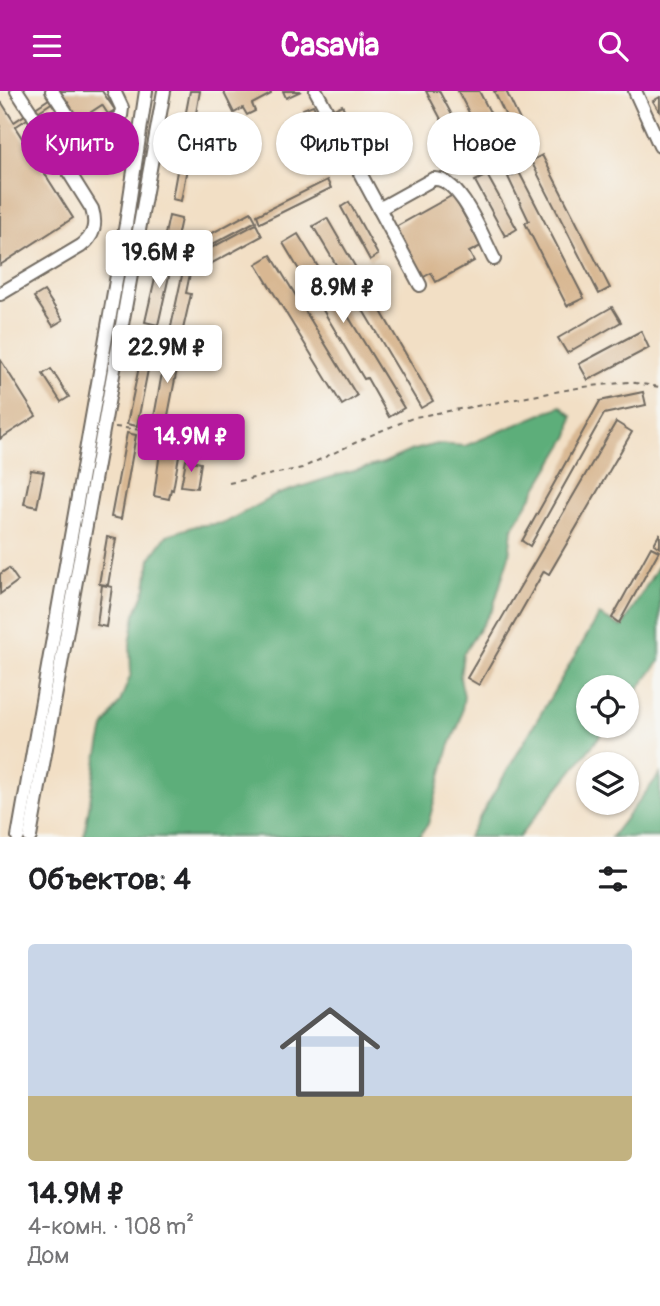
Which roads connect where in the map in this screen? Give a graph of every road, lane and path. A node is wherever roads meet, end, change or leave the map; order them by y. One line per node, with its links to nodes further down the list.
1 (17, 91): 12 (street)
2 (52, 91): 3 (street)
3 (114, 91)
4 (146, 91): 17 (street)
5 (164, 91): 14 (street)
6 (317, 91): 9 (street)
7 (635, 91): 8 (street)
8 (660, 146)
9 (379, 209): 10 (street); 11 (street)
10 (494, 259)
11 (420, 285)
12 (0, 294)
13 (660, 387): 16 (path)
14 (104, 425): 15 (path); 18 (street)
15 (153, 445)
16 (229, 483)
17 (18, 837)
18 (30, 837)

